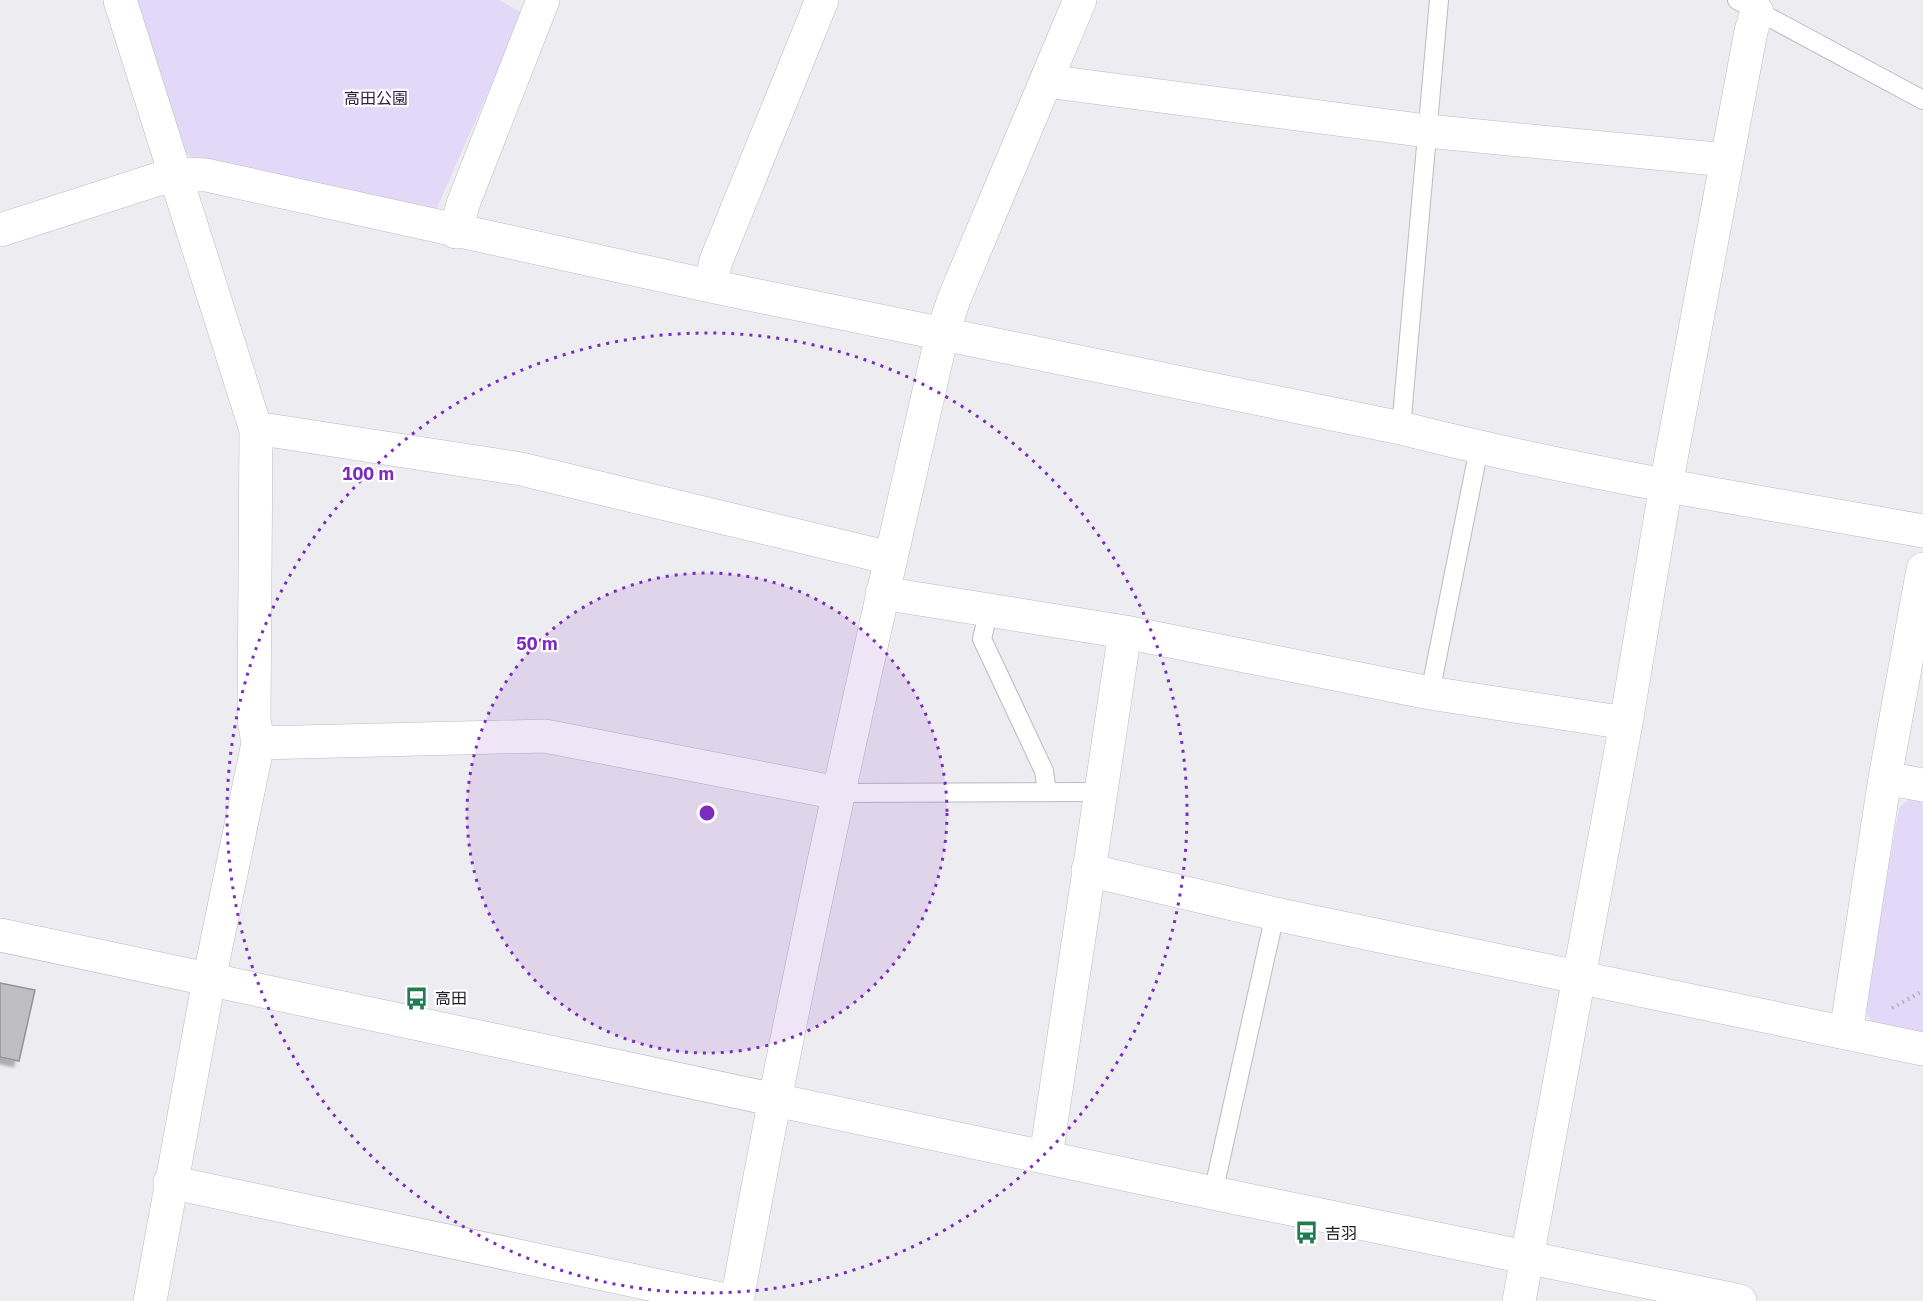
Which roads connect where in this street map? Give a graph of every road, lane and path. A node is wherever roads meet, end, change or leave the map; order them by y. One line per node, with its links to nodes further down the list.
1 (120, 0): 11 (street)
2 (822, 0): 14 (street)
3 (1080, 0): 7 (street)
4 (1439, 0): 9 (lane)
5 (538, 2): 13 (street)
6 (1747, 6): 8 (lane); 10 (street)
7 (1046, 81): 9 (street); 15 (street)
8 (1923, 100)
9 (1427, 131): 10 (street); 16 (lane)
10 (1727, 160): 19 (street)
11 (174, 174): 12 (street); 13 (street); 17 (street)
12 (0, 230)
13 (456, 232): 14 (street)
14 (710, 286): 15 (street)
15 (942, 335): 16 (street); 21 (street)
16 (1401, 428): 18 (street)
17 (256, 430): 21 (street); 28 (street)
18 (1479, 448): 19 (street); 26 (lane)
19 (1666, 485): 20 (street); 27 (street)
20 (1923, 531)
21 (890, 558): 23 (street)
22 (1923, 569): 29 (street)
23 (882, 593): 24 (street); 33 (street)
24 (989, 609): 25 (street); 31 (lane)
25 (1125, 632): 26 (street); 32 (street)
26 (1430, 693): 27 (street)
27 (1626, 723): 37 (street)
28 (258, 743): 33 (street); 38 (street)
29 (1885, 778): 30 (street); 39 (street)
30 (1923, 786)
31 (1047, 792): 32 (lane); 33 (lane)
32 (1099, 792): 34 (street)
33 (838, 793): 41 (street)
34 (1088, 870): 35 (street); 42 (street)
35 (1275, 914): 37 (street); 44 (lane)
36 (0, 935): 38 (street)
37 (1580, 977): 39 (street); 45 (street)
38 (209, 980): 41 (street); 43 (street)
39 (1846, 1033): 40 (street)
40 (1923, 1049)
41 (773, 1098): 42 (street); 48 (street)
42 (1046, 1156): 44 (street)
43 (170, 1182): 46 (street); 47 (street)
44 (1213, 1193): 45 (street)
45 (1526, 1257): 49 (street); 50 (street)
46 (150, 1301)
47 (730, 1301)
48 (737, 1301)
49 (1519, 1301)
50 (1740, 1301)

